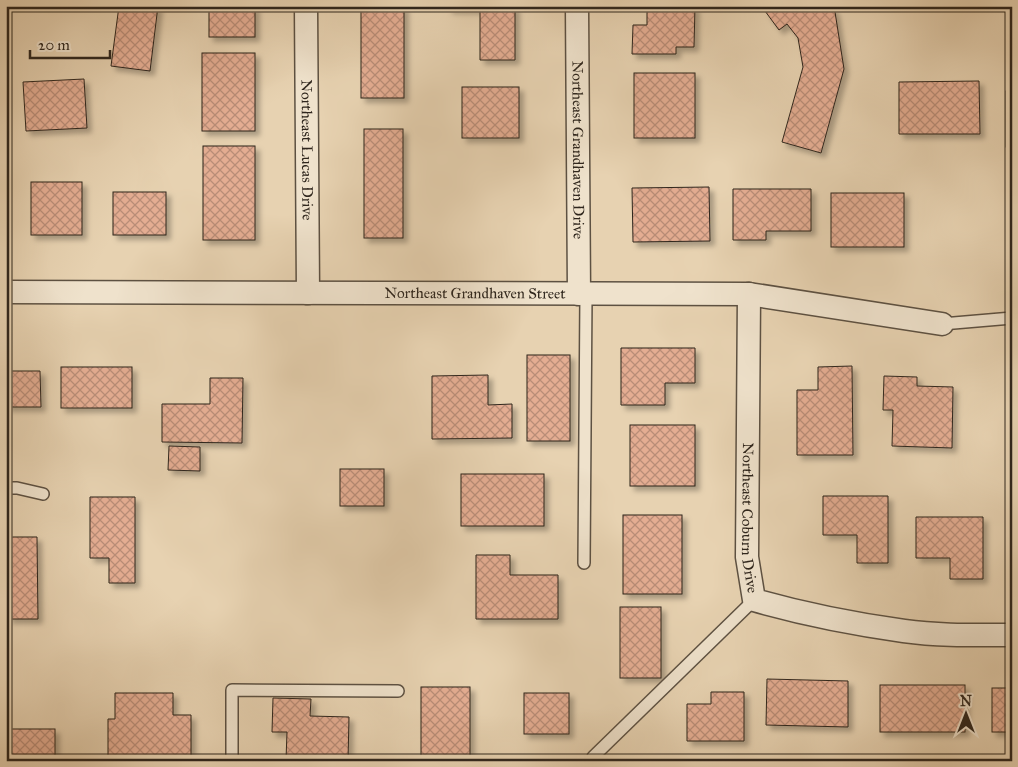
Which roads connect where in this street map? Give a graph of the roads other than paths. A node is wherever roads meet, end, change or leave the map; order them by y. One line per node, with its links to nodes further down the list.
1 (306, 6): 4 (street, Northeast Lucas Drive)
2 (577, 6): 5 (street, Northeast Grandhaven Drive)
3 (6, 292): 4 (street, Northeast Grandhaven Street)
4 (308, 293): 5 (street, Northeast Grandhaven Street)
5 (582, 294): 6 (street, Northeast Grandhaven Street); 11 (lane)
6 (749, 294): 8 (street, Northeast Grandhaven Street); 12 (street, Northeast Coburn Drive)
7 (1012, 318): 8 (lane)
8 (942, 324)
9 (6, 488): 10 (lane)
10 (43, 494)
11 (584, 563)
12 (754, 600): 13 (street, Northeast Coburn Drive); 15 (lane)
13 (1012, 635)
14 (398, 691): 16 (lane)
15 (593, 757)
16 (232, 761)

